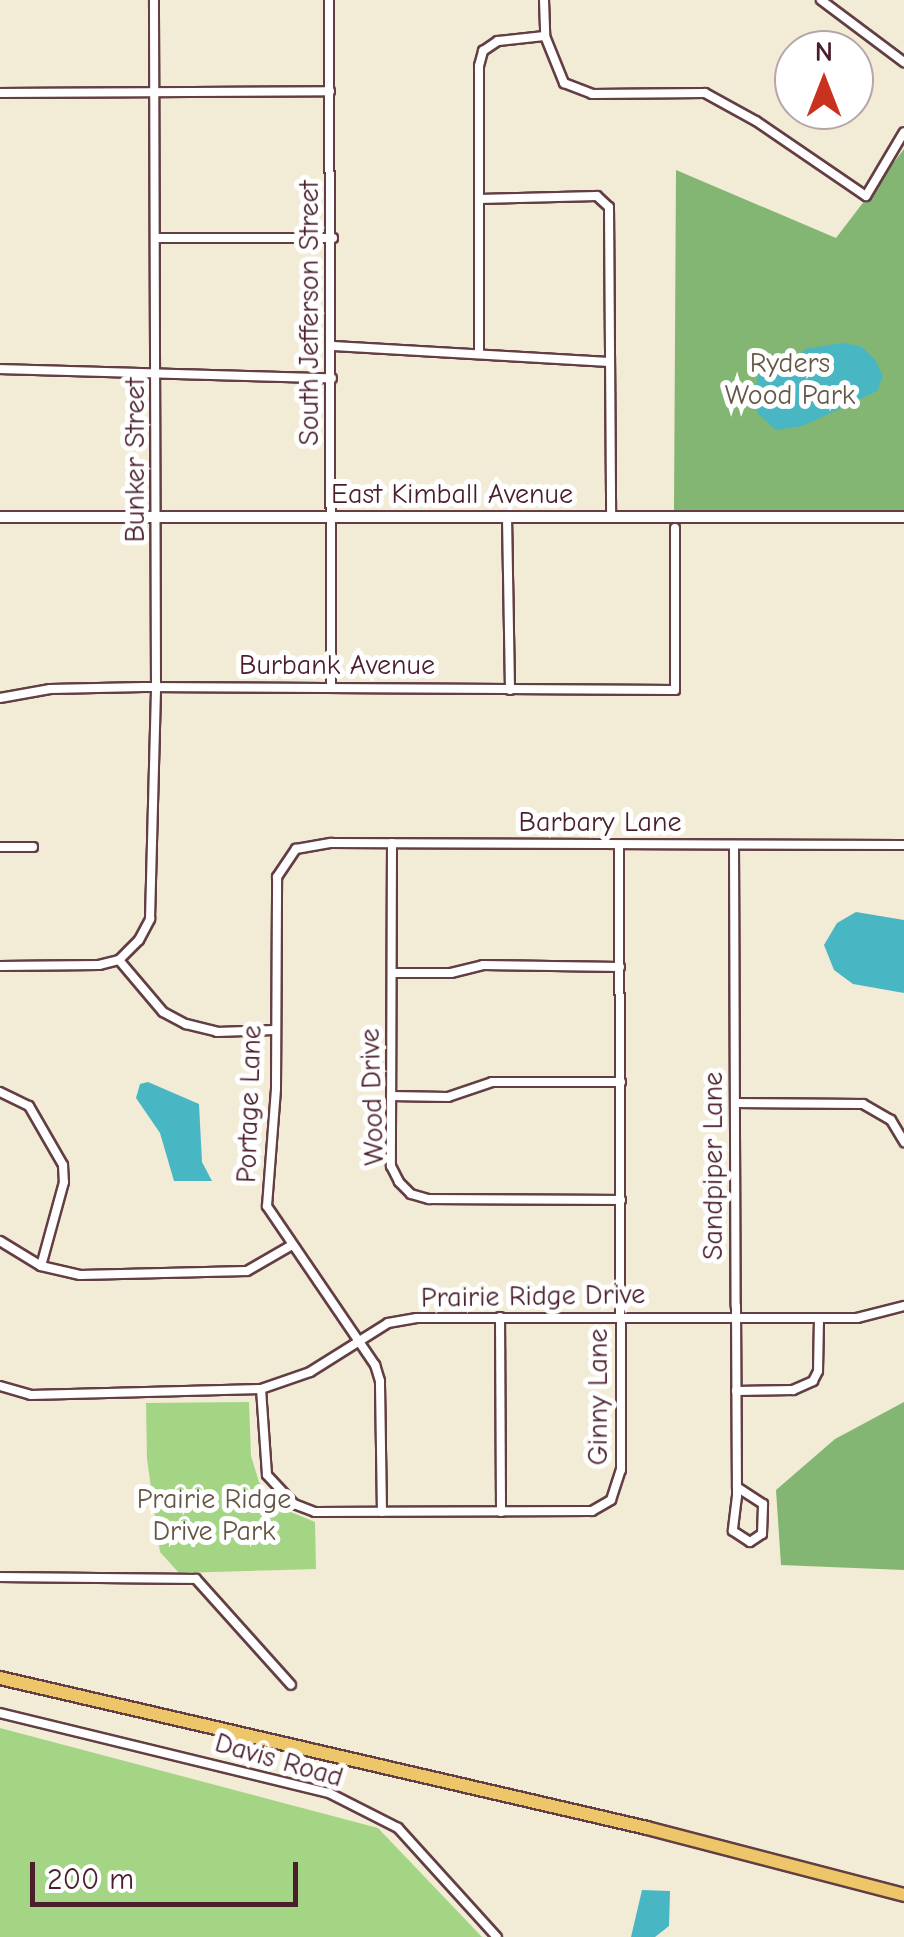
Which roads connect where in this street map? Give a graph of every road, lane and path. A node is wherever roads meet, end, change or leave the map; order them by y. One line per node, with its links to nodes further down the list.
1 (154, 0): 8 (street, Bunker Street)
2 (329, 0): 7 (street, South Jefferson Street)
3 (544, 0): 5 (street)
4 (821, 0): 6 (street)
5 (545, 36): 10 (street); 11 (street)
6 (904, 62)
7 (330, 91): 8 (street); 13 (street, South Jefferson Street)
8 (155, 92): 9 (street); 12 (street, Bunker Street)
9 (0, 93)
10 (904, 132)
11 (480, 199): 15 (street); 16 (street)
12 (157, 238): 13 (street); 18 (street, Bunker Street)
13 (333, 238): 14 (street, South Jefferson Street)
14 (333, 346): 15 (street); 19 (street, South Jefferson Street)
15 (479, 354): 16 (street)
16 (610, 362): 21 (street)
17 (0, 369): 18 (street)
18 (157, 377): 19 (street); 23 (street, Bunker Street)
19 (332, 378): 20 (street, South Jefferson Street)
20 (332, 516): 23 (street, East Kimball Avenue); 24 (street, East Kimball Avenue); 27 (street, South Jefferson Street)
21 (612, 516): 24 (street, East Kimball Avenue); 25 (street, East Kimball Avenue)
22 (0, 517): 23 (street, East Kimball Avenue)
23 (157, 517): 28 (street, Bunker Street)
24 (507, 517): 29 (street)
25 (904, 517)
26 (675, 528): 29 (street, Burbank Avenue)
27 (331, 686): 28 (street, Burbank Avenue); 29 (street, Burbank Avenue)
28 (156, 687): 30 (street, Burbank Avenue); 38 (street, Bunker Street)
29 (510, 690)
30 (0, 698)
31 (392, 844): 34 (street, Barbary Lane); 37 (street, Barbary Lane); 41 (street, Wood Drive)
32 (734, 845): 33 (street, Barbary Lane); 34 (street, Barbary Lane); 46 (street, Sandpiper Lane)
33 (904, 845)
34 (619, 846): 40 (street, Ginny Lane)
35 (0, 847): 36 (street)
36 (33, 847)
37 (296, 849): 42 (street, Portage Lane)
38 (119, 960): 39 (street); 42 (street)
39 (0, 966)
40 (620, 966): 41 (street); 43 (street, Ginny Lane)
41 (392, 973): 45 (street, Wood Drive)
42 (274, 1030): 50 (street, Portage Lane)
43 (621, 1082): 45 (street); 48 (street, Ginny Lane)
44 (0, 1092): 51 (street)
45 (391, 1096): 48 (street, Wood Drive)
46 (735, 1104): 47 (street); 55 (street, Sandpiper Lane)
47 (904, 1142)
48 (620, 1200): 54 (street, Ginny Lane)
49 (0, 1241): 51 (street)
50 (292, 1245): 51 (street); 57 (street, Portage Lane)
51 (41, 1266)
52 (904, 1306): 56 (street, Prairie Ridge Drive)
53 (500, 1317): 54 (street, Prairie Ridge Drive); 57 (street, Prairie Ridge Drive); 63 (street)
54 (621, 1317): 55 (street, Prairie Ridge Drive); 63 (street, Ginny Lane)
55 (736, 1317): 56 (street, Prairie Ridge Drive); 60 (street, Sandpiper Lane)
56 (819, 1318): 60 (street)
57 (358, 1341): 59 (street, Prairie Ridge Drive); 62 (street, Portage Lane)
58 (0, 1386): 59 (street, Prairie Ridge Drive)
59 (261, 1389): 62 (street, Ginny Lane)
60 (736, 1391): 61 (street, Sandpiper Lane)
61 (737, 1488): 61 (street, Sandpiper Lane)
62 (382, 1512): 63 (street, Ginny Lane)
63 (501, 1512)
64 (0, 1577): 66 (street)
65 (0, 1678): 68 (main road)
66 (292, 1685)
67 (0, 1712): 69 (street, Davis Road)
68 (904, 1895)
69 (498, 1937)

